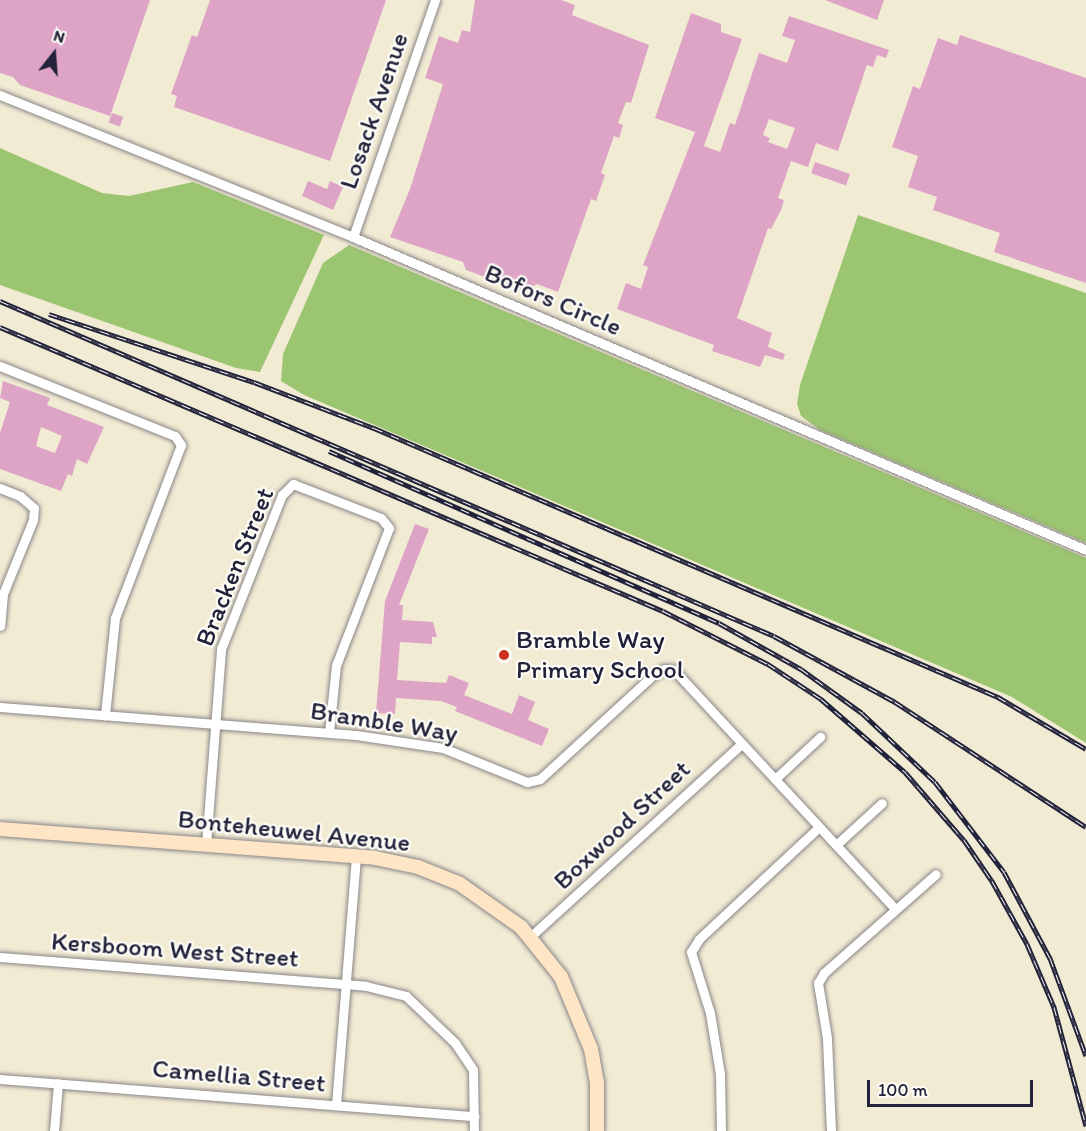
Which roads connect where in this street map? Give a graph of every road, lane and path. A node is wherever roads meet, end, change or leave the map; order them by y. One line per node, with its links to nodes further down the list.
1 (435, 0): 3 (street, Losack Avenue)
2 (0, 95): 3 (street, Bofors Circle)
3 (353, 237): 6 (street, Bofors Circle)
4 (0, 366): 9 (street)
5 (0, 488): 7 (street)
6 (1086, 550)
7 (0, 626)
8 (0, 707): 9 (street, Bramble Way)
9 (105, 715): 10 (street, Bramble Way)
10 (215, 724): 11 (street, Bramble Way); 11 (street, Bracken Street); 19 (street, Bracken Street)
11 (329, 733): 13 (street, Bramble Way)
12 (820, 737): 14 (street)
13 (741, 744): 14 (street, Bramble Way); 23 (street, Boxwood Street)
14 (775, 779): 16 (street, Bramble Way)
15 (882, 803): 18 (street)
16 (819, 827): 18 (street, Bramble Way); 33 (street)
17 (0, 830): 19 (street, Bonteheuwel Avenue)
18 (836, 845): 22 (street, Bramble Way)
19 (206, 846): 20 (street, Bonteheuwel Avenue)
20 (356, 857): 23 (street, Bonteheuwel Avenue); 25 (street)
21 (936, 874): 22 (street)
22 (894, 909): 34 (street)
23 (530, 937): 32 (street, Bonteheuwel Avenue)
24 (0, 957): 25 (street, Kersboom West Street)
25 (346, 984): 28 (street); 29 (street, Kersboom West Street)
26 (0, 1079): 27 (street, Camellia Street)
27 (58, 1083): 28 (street, Camellia Street); 30 (street)
28 (336, 1105): 29 (street, Camellia Street)
29 (475, 1116): 31 (street, Kersboom West Street)
30 (54, 1131)
31 (474, 1131)
32 (597, 1131)
33 (721, 1131)
34 (831, 1131)

